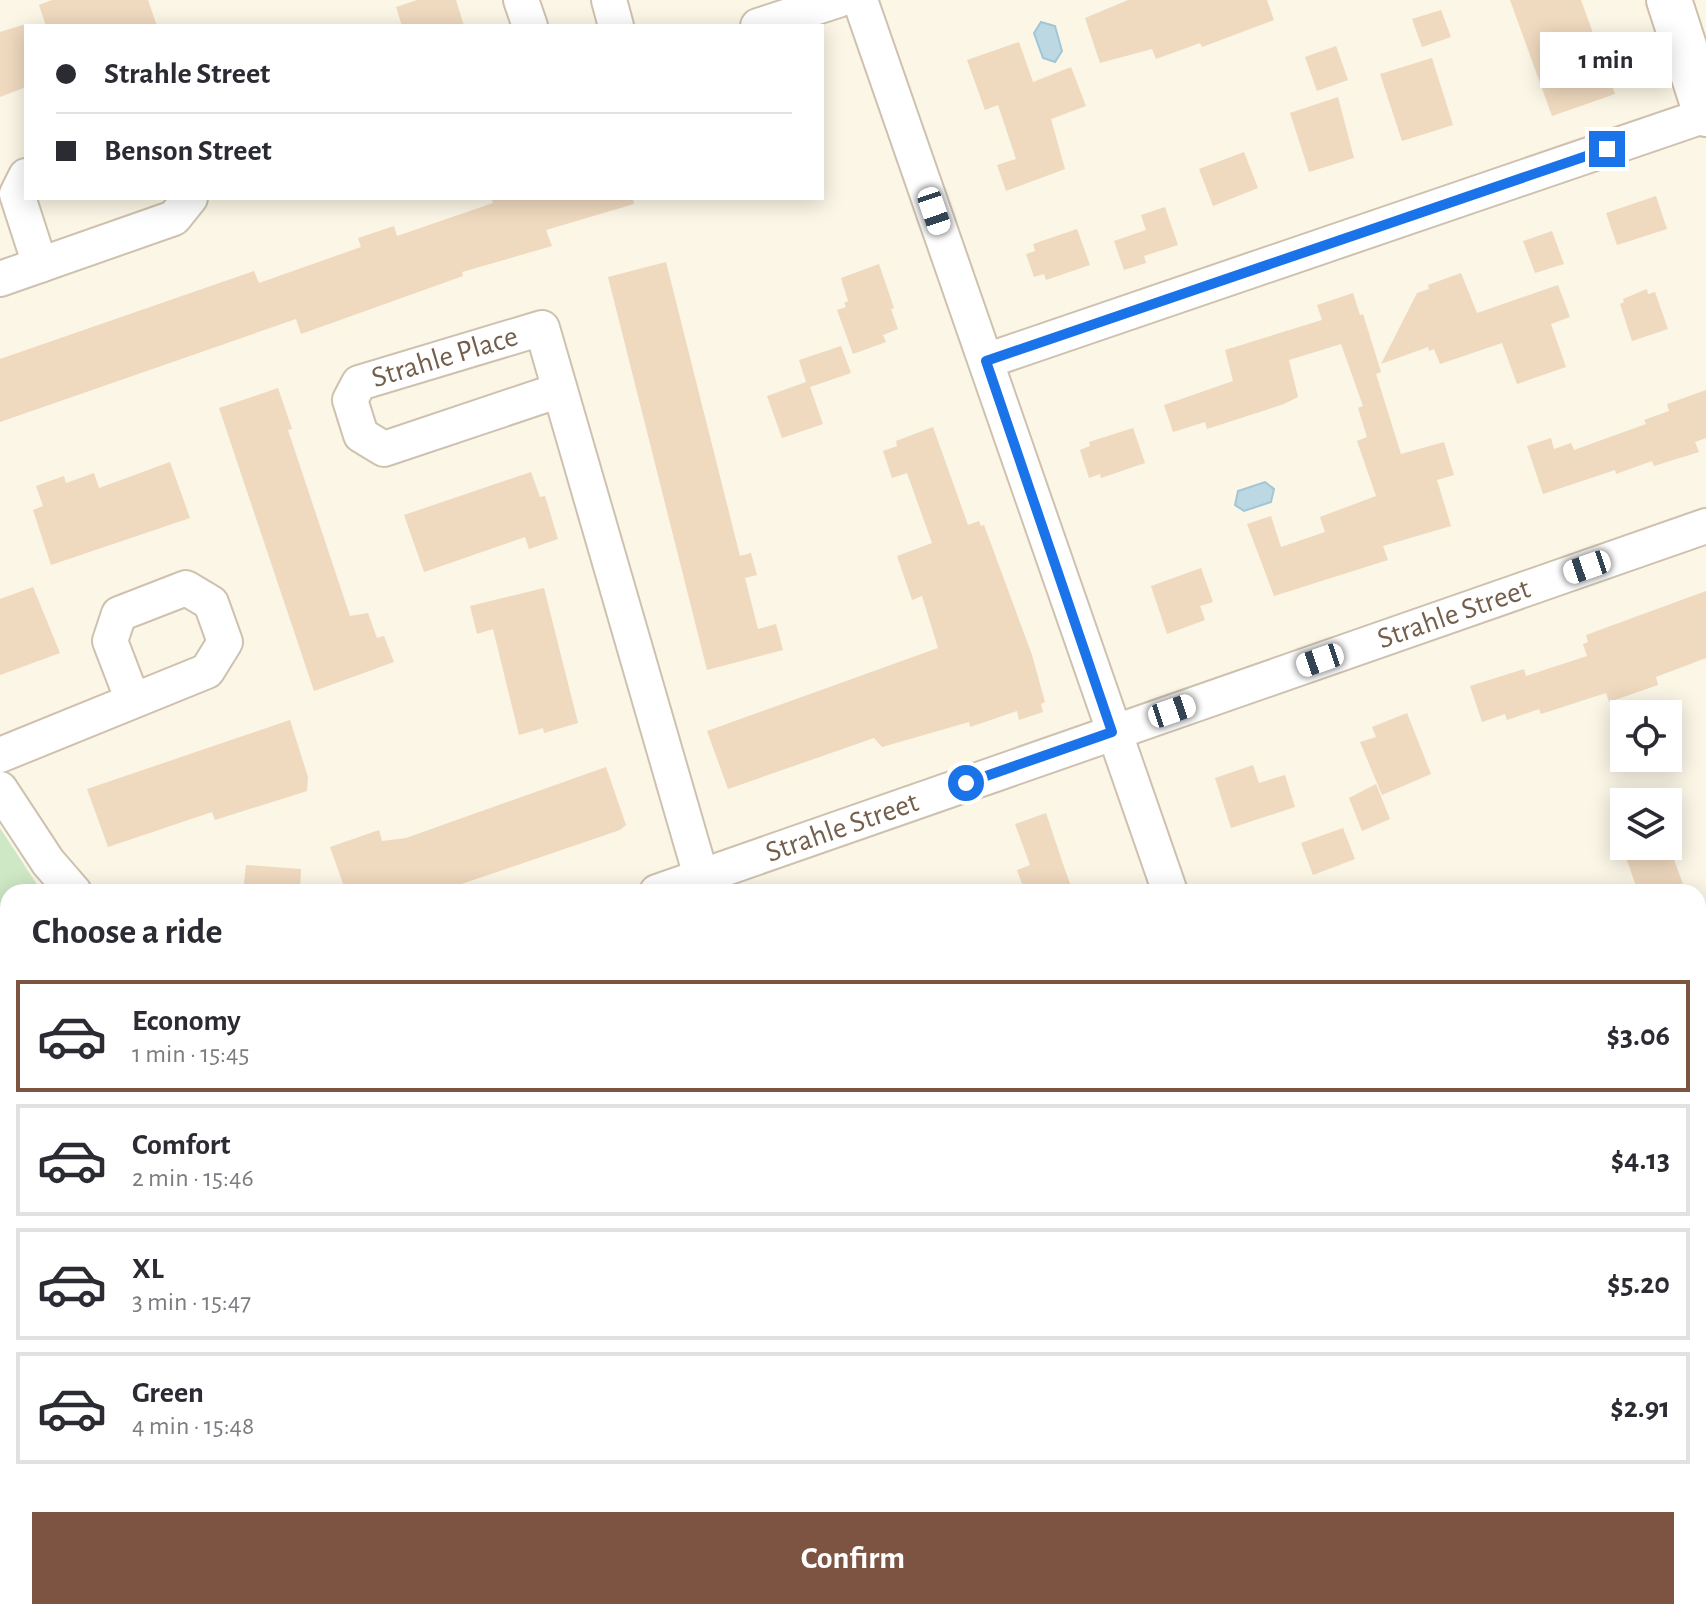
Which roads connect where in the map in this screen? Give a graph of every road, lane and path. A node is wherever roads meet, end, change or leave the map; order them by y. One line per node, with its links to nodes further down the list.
1 (521, 0): 6 (street)
2 (609, 0): 7 (street)
3 (838, 0): 8 (street)
4 (860, 0): 14 (street)
5 (1669, 0): 9 (main road)
6 (529, 24)
7 (615, 24)
8 (764, 24)
9 (1706, 114): 14 (street)
10 (24, 180): 12 (street)
11 (188, 200): 12 (street)
12 (40, 265): 13 (street)
13 (0, 279)
14 (986, 361): 18 (street)
15 (560, 390): 15 (street, Strahle Place); 21 (street, Strahle Place)
16 (1706, 526): 18 (street, Strahle Street)
17 (133, 701): 19 (street)
18 (1112, 732): 21 (street, Strahle Street); 24 (street)
19 (0, 755)
20 (0, 789): 22 (street)
21 (701, 876): 23 (street, Strahle Street)
22 (67, 884)
23 (679, 884)
24 (1167, 884)

